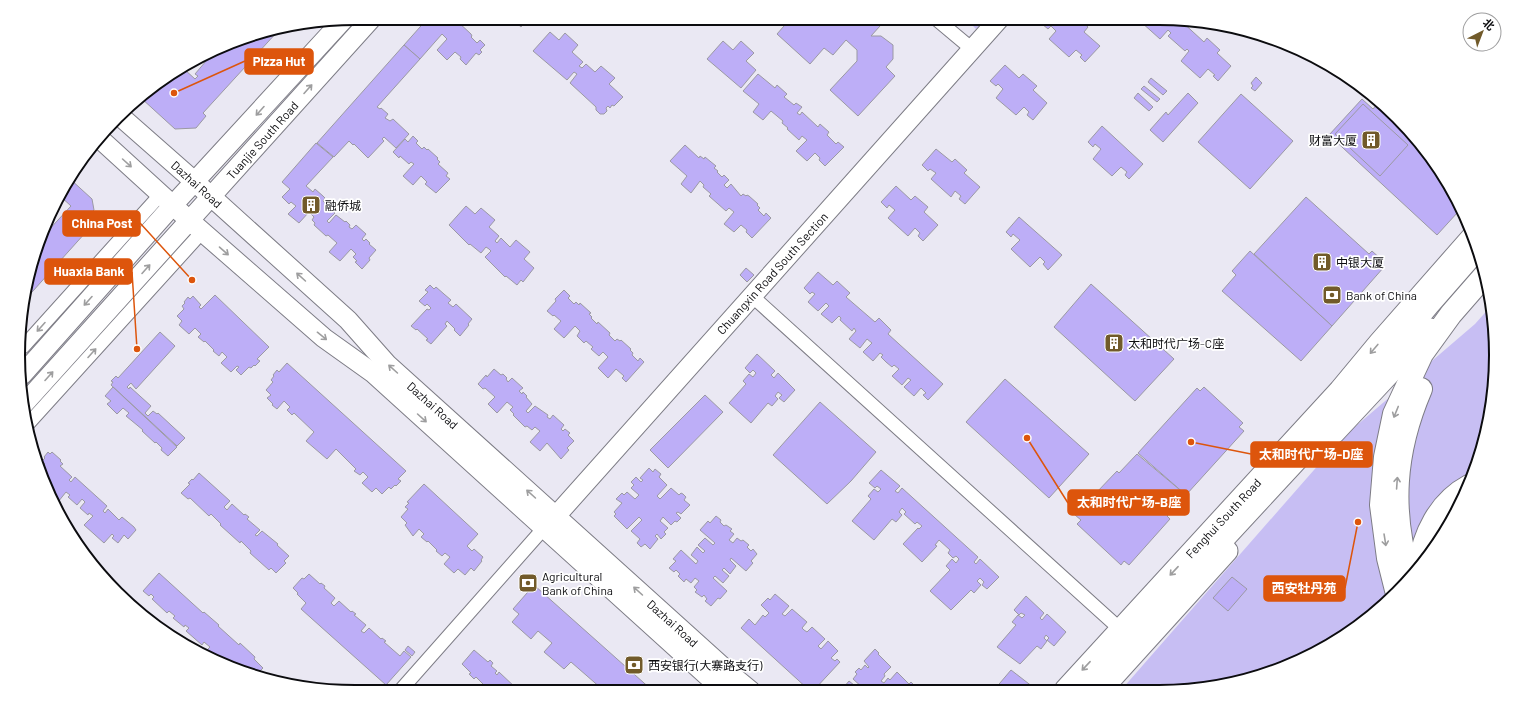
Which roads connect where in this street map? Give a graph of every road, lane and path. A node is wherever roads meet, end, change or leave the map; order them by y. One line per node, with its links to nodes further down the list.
1 (366, 25): 9 (main road, Tuanjie South Road, one-way to 1)
2 (944, 25): 5 (street)
3 (994, 25): 5 (main road, Chuangxin Road South Section)
4 (338, 26): 8 (main road, Tuanjie South Road, one-way to 8)
5 (972, 50): 17 (main road, Chuangxin Road South Section)
6 (124, 120): 8 (main road, Dazhai Road)
7 (103, 142): 10 (main road, Dazhai Road, one-way to 10)
8 (195, 182): 9 (main road, Dazhai Road); 10 (main road, Tuanjie South Road)
9 (212, 196): 11 (main road, Tuanjie South Road); 24 (main road, Dazhai Road, one-way to 9)
10 (167, 199): 11 (main road, Dazhai Road); 19 (street, Tuanjie South Road, one-way to 19); 20 (main road, Tuanjie South Road, one-way to 20)
11 (196, 226): 21 (main road, Tuanjie South Road, one-way to 11); 22 (street, Tuanjie South Road, one-way to 11); 24 (main road, Dazhai Road, one-way to 24)
12 (1468, 241): 28 (main road, Fenghui South Road, one-way to 28)
13 (1473, 254): 28 (highway)
14 (1479, 276): 16 (highway)
15 (1480, 280): 27 (highway, one-way to 27)
16 (1467, 290): 34 (main road)
17 (752, 296): 24 (main road, Chuangxin Road South Section); 28 (street)
18 (1484, 297): 26 (highway, one-way to 18)
19 (25, 344)
20 (26, 371)
21 (28, 399)
22 (31, 420)
23 (1458, 495): 25 (highway)
24 (550, 522): 29 (street); 30 (main road, Dazhai Road); 31 (main road, Dazhai Road, one-way to 24)
25 (1421, 556)
26 (1408, 571)
27 (1395, 585)
28 (1126, 634): 32 (main road, Fenghui South Road, one-way to 32); 33 (highway)
29 (405, 685)
30 (718, 685)
31 (744, 685)
32 (1070, 685)
33 (1088, 685)
34 (1106, 685)

